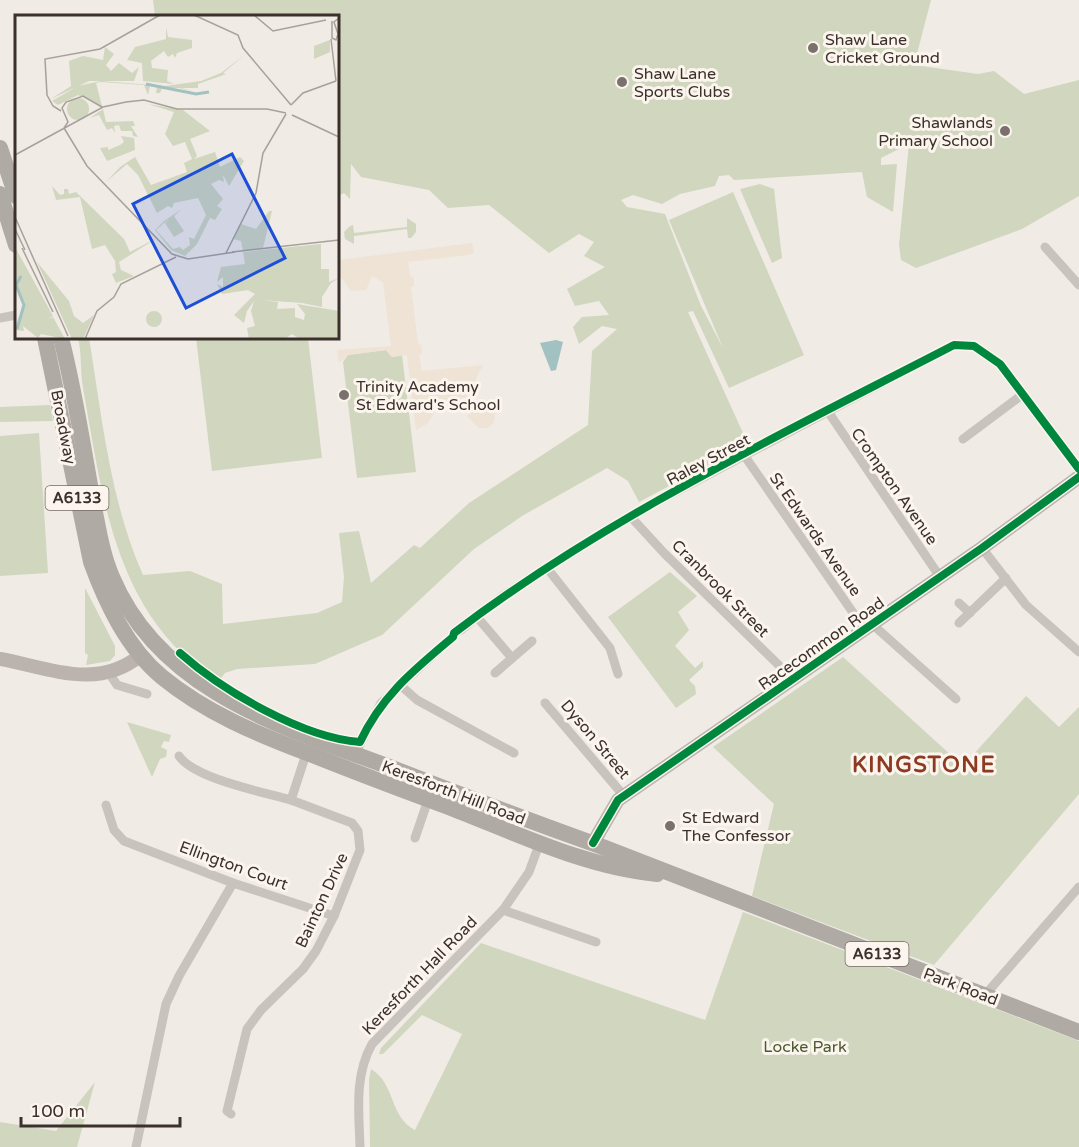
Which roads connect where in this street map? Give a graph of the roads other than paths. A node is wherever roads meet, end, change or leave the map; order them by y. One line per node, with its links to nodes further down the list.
1 (0, 147): 2 (highway)
2 (15, 193)
3 (0, 194): 4 (highway)
4 (15, 242)
5 (1045, 247): 6 (street)
6 (1079, 285)
7 (15, 315): 8 (street)
8 (0, 318)
9 (45, 339): 30 (highway, Broadway / A6133)
10 (61, 339): 30 (highway, Broadway / A6133)
11 (1022, 394): 12 (street, Raley Street); 13 (street); 15 (street, Raley Street)
12 (827, 410): 14 (street, Raley Street); 20 (street, Crompton Avenue)
13 (963, 439)
14 (744, 455): 17 (street, Raley Street); 26 (street, St Edwards Avenue)
15 (1079, 469)
16 (1079, 477): 18 (street, Racecommon Road)
17 (630, 516): 19 (street, Raley Street); 37 (street, Cranbrook Street)
18 (982, 548): 20 (street, Racecommon Road); 21 (street)
19 (547, 568): 24 (street, Raley Street); 36 (street)
20 (940, 577): 26 (street, Racecommon Road)
21 (1005, 578): 23 (street); 31 (street)
22 (959, 603): 23 (street)
23 (970, 613): 25 (street)
24 (477, 616): 27 (street, Raley Street); 32 (street)
25 (959, 623)
26 (868, 627): 37 (street, Racecommon Road); 40 (street, St Edwards Avenue)
27 (461, 630)
28 (453, 637): 38 (street)
29 (532, 641): 32 (street)
30 (145, 647): 34 (street); 42 (highway, Keresforth Hill Road / A6133)
31 (1079, 652)
32 (512, 658): 35 (street)
33 (0, 659): 34 (street)
34 (109, 673): 39 (street)
35 (495, 673)
36 (618, 674)
37 (793, 679): 46 (street, Racecommon Road)
38 (399, 684): 43 (street); 45 (street)
39 (147, 694)
40 (956, 699)
41 (545, 703): 46 (street, Dyson Street)
42 (309, 745): 45 (highway, Keresforth Hill Road / A6133); 47 (street)
43 (514, 753)
44 (179, 756): 47 (street, Bainton Drive)
45 (352, 762): 48 (highway, Keresforth Hill Road / A6133); 50 (highway, Keresforth Hill Road / A6133)
46 (624, 796): 52 (street, Racecommon Road)
47 (291, 800): 56 (street, Bainton Drive)
48 (428, 800): 50 (highway, Keresforth Hill Road / A6133); 51 (street, Keresforth Hill Road)
49 (105, 803): 53 (street, Ellington Court)
50 (547, 836): 52 (highway, Park Road / A6133); 55 (street, Keresforth Hall Road)
51 (415, 838)
52 (593, 852): 58 (highway, Park Road / A6133)
53 (233, 883): 56 (street, Ellington Court); 61 (street)
54 (1079, 887): 58 (street)
55 (503, 910): 57 (street); 62 (street, Keresforth Hall Road)
56 (334, 916): 60 (street, Bainton Drive)
57 (596, 942)
58 (985, 995): 59 (highway, Park Road / A6133)
59 (1079, 1032)
60 (231, 1114)
61 (136, 1147)
62 (360, 1147)

